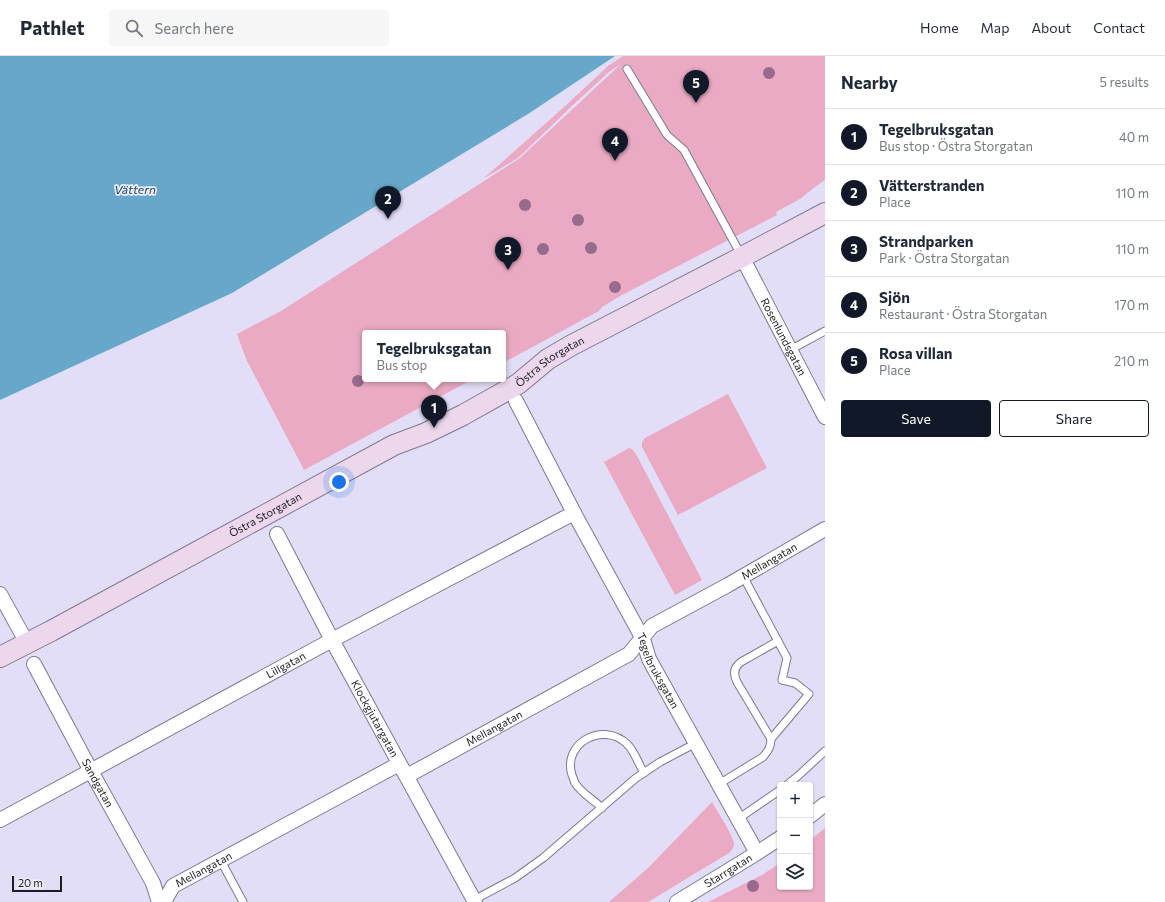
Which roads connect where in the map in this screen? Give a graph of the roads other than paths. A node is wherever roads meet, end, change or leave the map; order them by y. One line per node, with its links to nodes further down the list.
1 (627, 69): 3 (lane)
2 (825, 213): 3 (street, Östra Storgatan)
3 (742, 257): 5 (street, Rosenlundsgatan); 16 (street, Östra Storgatan)
4 (825, 331): 5 (lane)
5 (790, 350): 7 (street, Rosenlundsgatan)
6 (516, 401): 8 (street, Tegelbruksgatan)
7 (824, 412)
8 (574, 513): 13 (street, Tegelbruksgatan); 14 (street, Lillgatan)
9 (825, 529): 11 (street, Mellangatan)
10 (277, 534): 14 (street, Klockgjutargatan)
11 (743, 576): 13 (street, Mellangatan); 15 (lane)
12 (0, 594): 16 (street)
13 (643, 639): 20 (street, Tegelbruksgatan); 24 (street, Mellangatan)
14 (332, 640): 22 (street, Lillgatan); 24 (street, Klockgjutargatan)
15 (778, 641): 19 (lane); 19 (lane)
16 (27, 644): 17 (street, Östra Storgatan)
17 (0, 657)
18 (34, 664): 22 (street, Sandgatan)
19 (771, 739): 26 (lane)
20 (696, 742): 23 (lane); 26 (street, Tegelbruksgatan)
21 (825, 751): 25 (lane)
22 (91, 771): 32 (street, Lillgatan); 37 (street, Sandgatan)
23 (644, 773): 29 (lane); 29 (lane)
24 (406, 776): 35 (street, Mellangatan); 36 (street, Klockgjutargatan)
25 (791, 782)
26 (719, 784): 31 (street, Tegelbruksgatan)
27 (777, 792): 31 (lane)
28 (825, 804): 30 (street)
29 (602, 808): 36 (lane)
30 (813, 814)
31 (738, 819): 34 (street, Tegelbruksgatan)
32 (0, 820)
33 (777, 840): 34 (street, Starrgatan)
34 (757, 854): 40 (street, Starrgatan)
35 (221, 861): 38 (street, Mellangatan); 39 (lane)
36 (474, 901)
37 (160, 902)
38 (164, 902)
39 (243, 902)
40 (677, 902)

